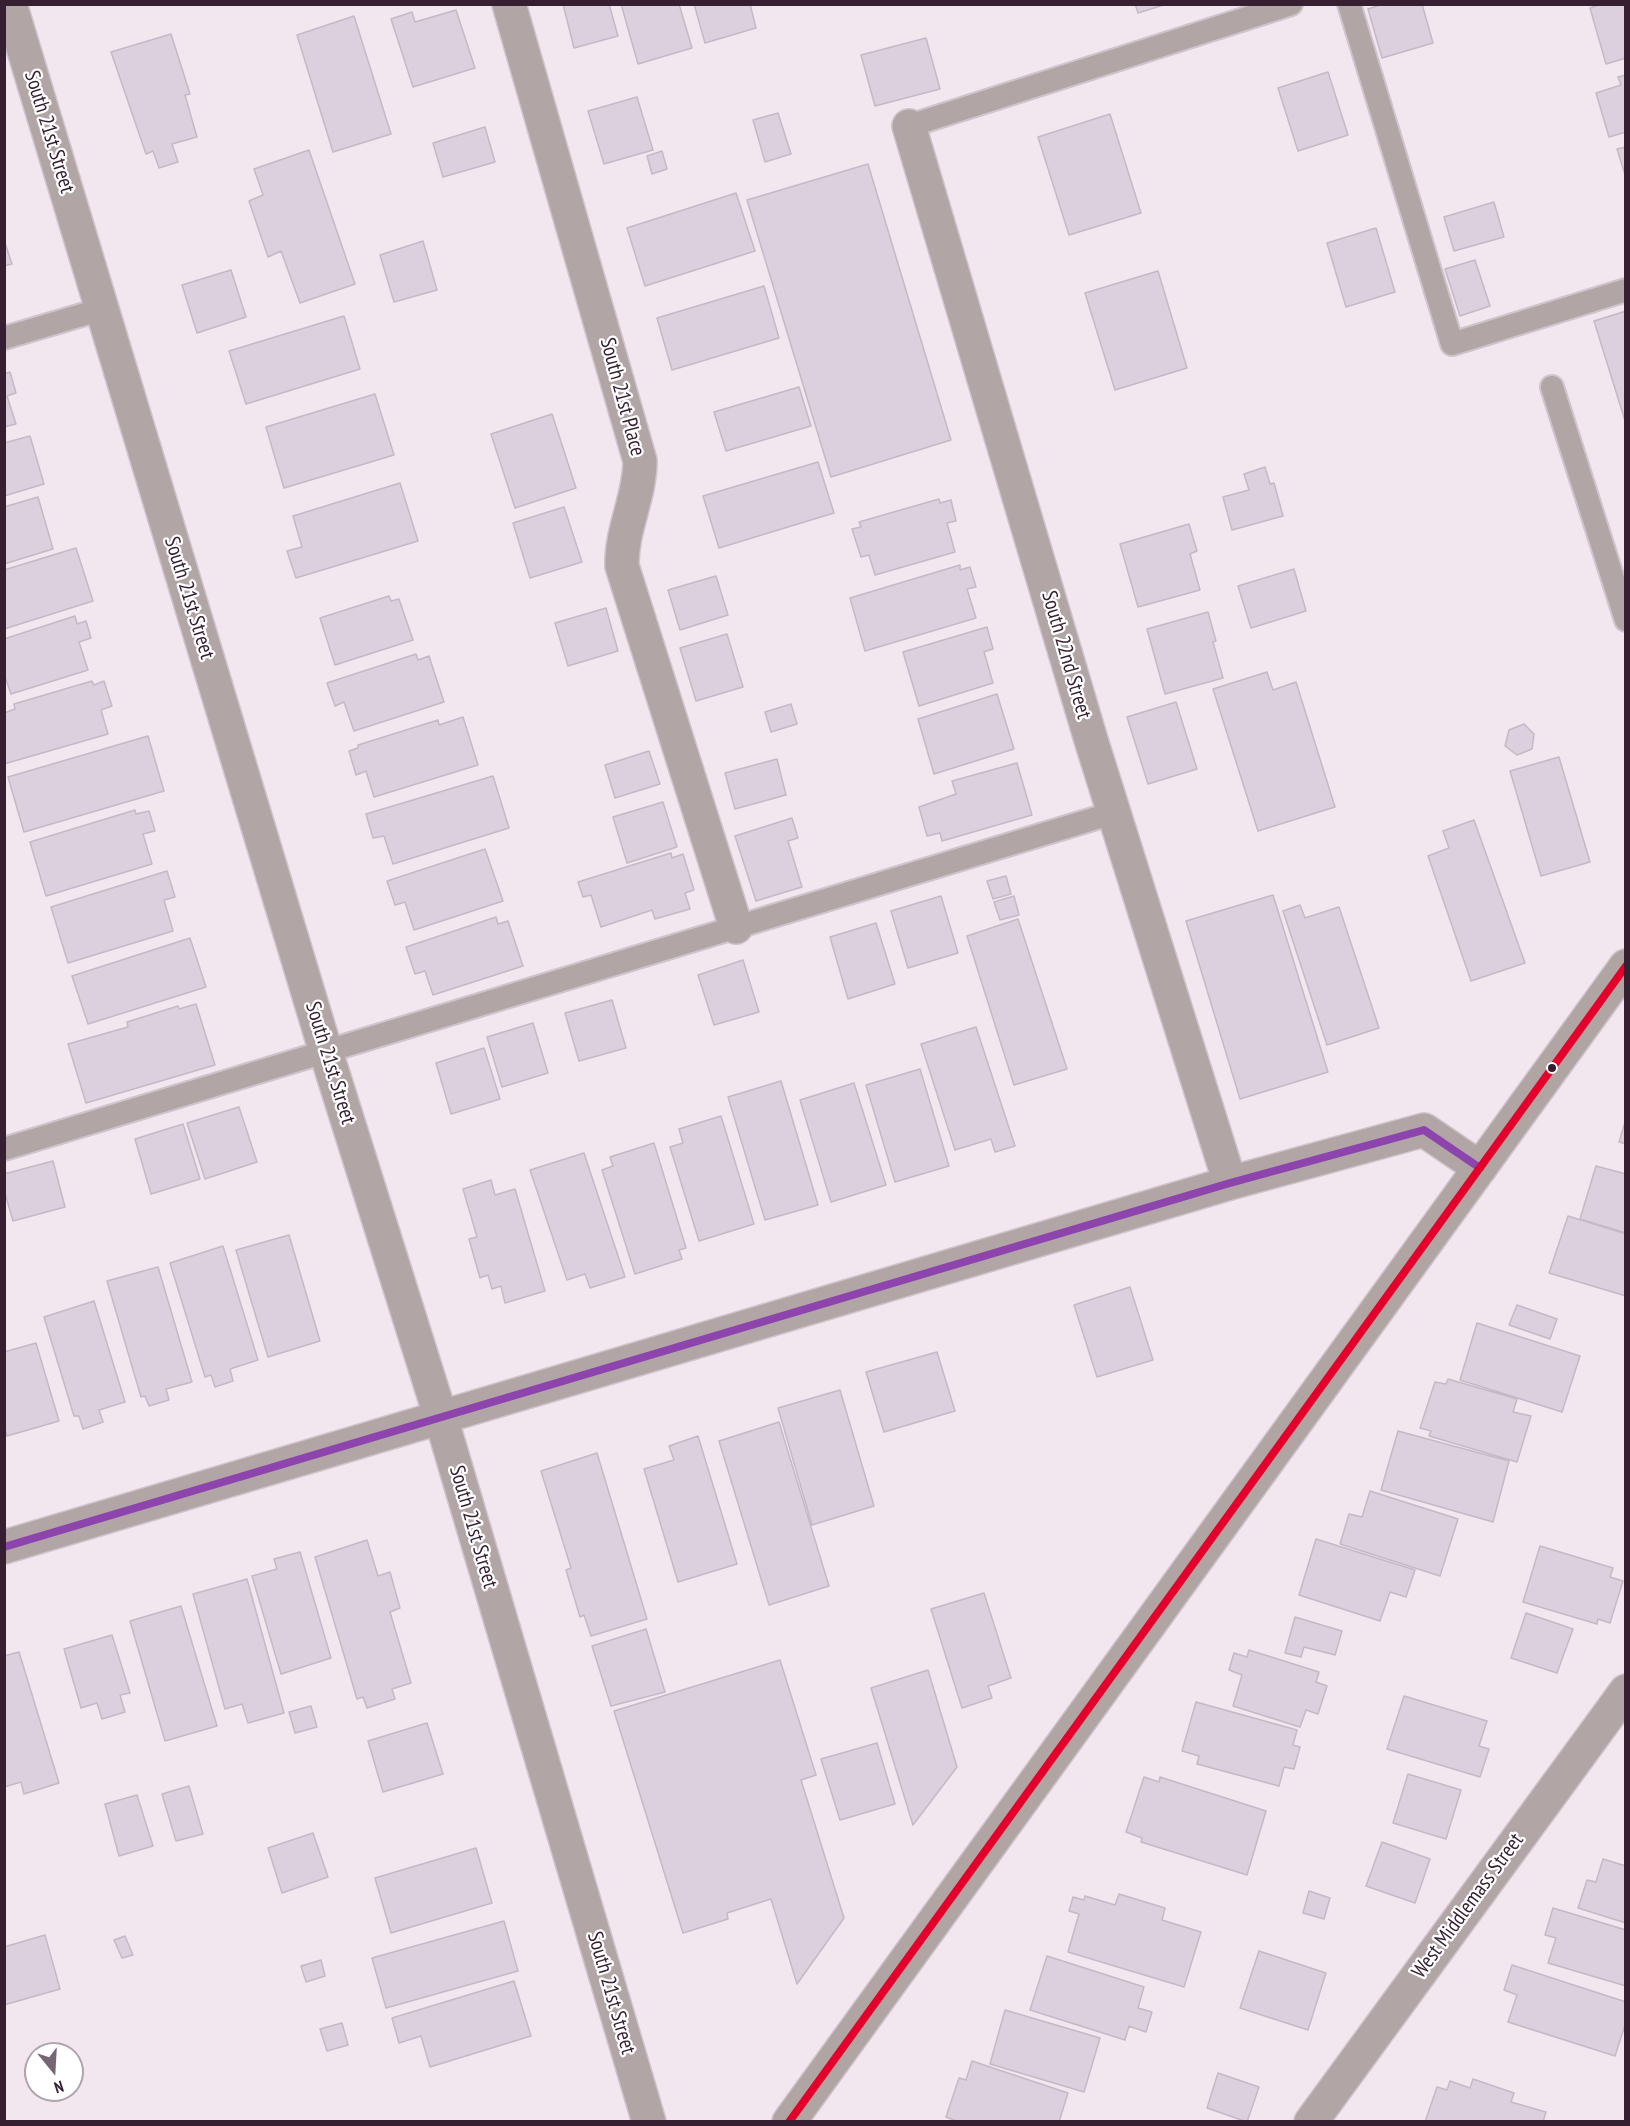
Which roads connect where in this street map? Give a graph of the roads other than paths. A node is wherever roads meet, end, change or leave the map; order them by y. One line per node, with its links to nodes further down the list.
1 (10, 4): 7 (street, South 21st Street)
2 (509, 4): 12 (street, South 21st Place)
3 (1291, 4): 5 (lane)
4 (1349, 4): 6 (lane)
5 (909, 126): 11 (street, South 22nd Street)
6 (1626, 290)
7 (102, 309): 8 (lane); 14 (street, South 21st Street)
8 (4, 338)
9 (1552, 387): 10 (lane)
10 (1626, 620)
11 (1113, 813): 12 (lane); 17 (street, South 22nd Street)
12 (736, 927): 14 (lane)
13 (1626, 966): 16 (main road)
14 (326, 1052): 15 (lane); 18 (street, South 21st Street)
15 (4, 1149)
16 (1480, 1168): 17 (street); 22 (main road)
17 (1230, 1183): 18 (street)
18 (441, 1418): 19 (street); 21 (street, South 21st Street)
19 (4, 1547)
20 (1626, 1691): 23 (street, West Middlemass Street)
21 (649, 2121)
22 (789, 2121)
23 (1311, 2121)

